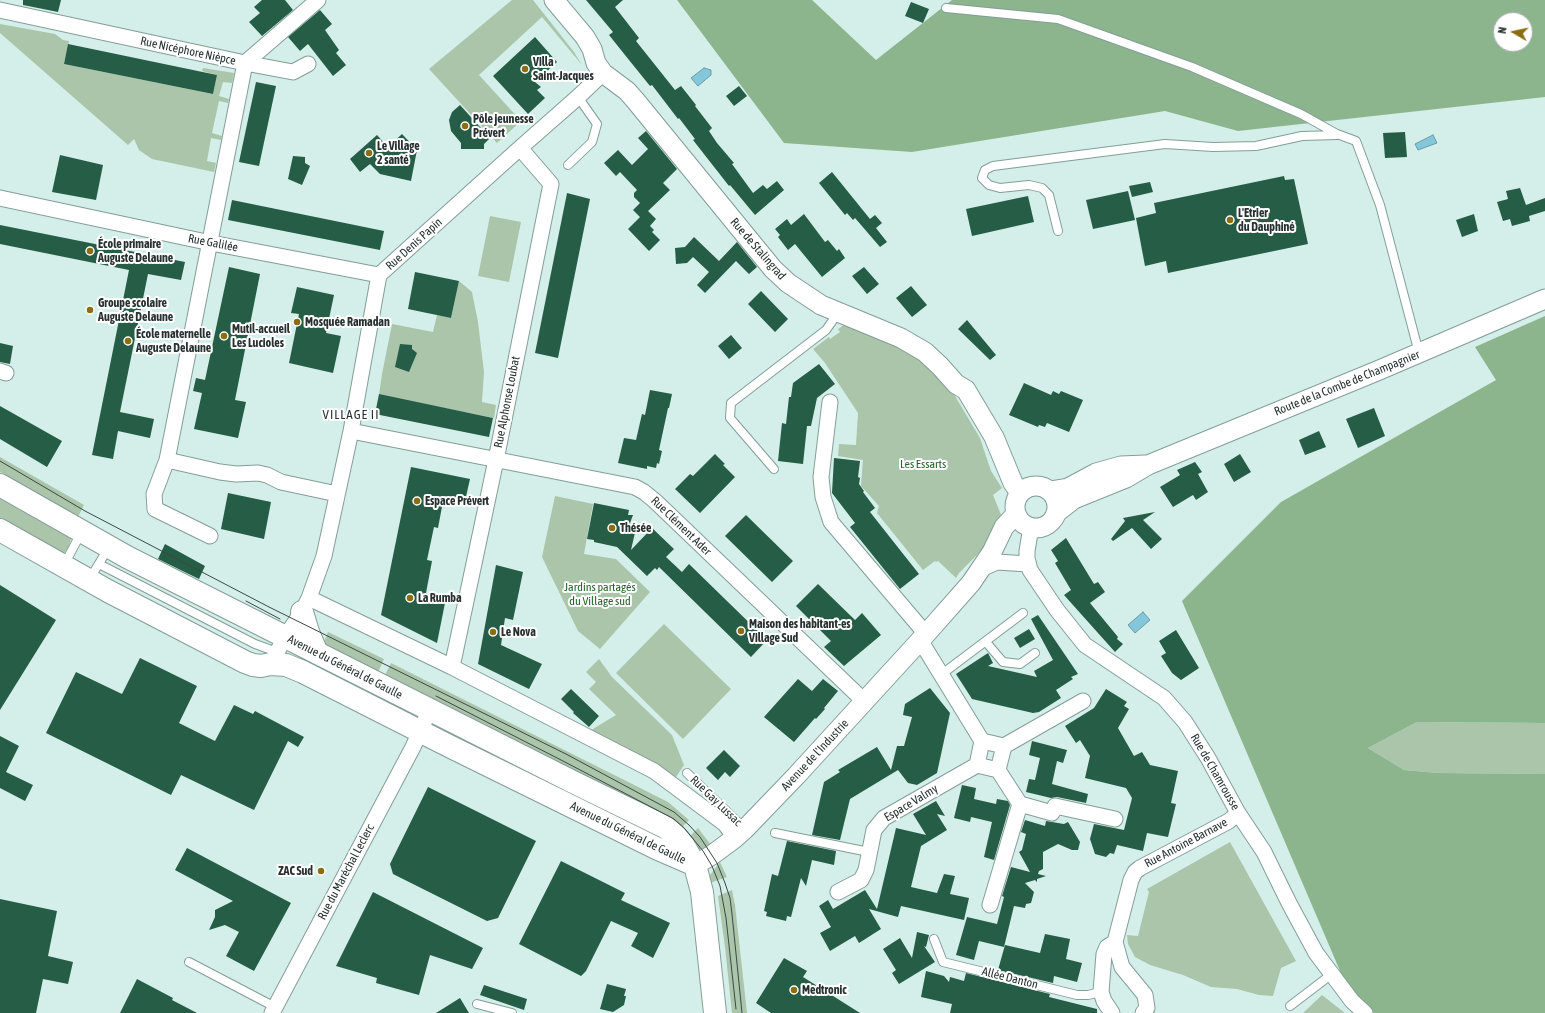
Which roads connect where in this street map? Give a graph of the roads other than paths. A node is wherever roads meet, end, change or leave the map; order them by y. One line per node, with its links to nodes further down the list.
1 (318, 0): 5 (street)
2 (554, 0): 7 (street, Rue de Stalingrad)
3 (946, 8): 9 (lane)
4 (0, 10): 5 (street, Rue Nicéphore Nièpce)
5 (245, 63): 6 (street); 14 (street, Rue Nicéphore Nièpce)
6 (308, 64)
7 (603, 73): 8 (street, Rue Denis Papin); 17 (street, Rue de Stalingrad)
8 (578, 98): 10 (street, Rue Denis Papin); 11 (lane)
9 (1337, 134): 13 (lane); 18 (lane)
10 (520, 148): 15 (street, Rue Denis Papin); 22 (street, Rue Alphonse Loubat)
11 (568, 165)
12 (0, 198): 14 (street, Rue Galilée)
13 (1058, 231)
14 (211, 243): 15 (street, Rue Galilée); 21 (street, Rue Nicéphore Nièpce)
15 (380, 275): 20 (street, Rue Denis Papin)
16 (1545, 299): 18 (street, Route de la Combe de Champagnier)
17 (838, 313): 24 (lane); 27 (street, Rue de Stalingrad)
18 (1419, 353): 23 (street, Route de la Combe de Champagnier)
19 (830, 402): 40 (street)
20 (351, 431): 22 (street, Rue Clément Ader); 28 (street, Rue Denis Papin)
21 (167, 460): 28 (street); 33 (street, Rue Nicéphore Nièpce)
22 (496, 460): 45 (street, Rue Alphonse Loubat); 47 (street, Rue Clément Ader)
23 (1148, 465): 26 (street, Route de la Combe de Champagnier); 29 (street, Route de la Combe de Champagnier)
24 (774, 469)
25 (0, 485): 32 (main road, Avenue du Général de Gaulle)
26 (1050, 491): 27 (street); 29 (street)
27 (1020, 493): 30 (street)
28 (337, 494): 38 (street, Rue Denis Papin)
29 (1056, 513): 30 (street)
30 (1024, 522): 34 (street, Avenue de l'Industrie); 36 (street, Rue de Chamrousse)
31 (0, 530): 37 (main road, Avenue du Général de Gaulle)
32 (81, 532): 35 (main road, Avenue du Général de Gaulle); 37 (lane)
33 (210, 536)
34 (988, 560): 36 (street); 40 (street, Avenue de l'Industrie)
35 (99, 564): 37 (main road, Avenue du Général de Gaulle); 42 (main road, Avenue du Général de Gaulle); 42 (main road, Avenue du Général de Gaulle)
36 (1028, 564): 57 (street, Rue de Chamrousse)
37 (63, 566)
38 (305, 605): 42 (street, Rue Denis Papin); 43 (main road); 45 (street)
39 (1023, 613): 41 (lane)
40 (923, 637): 46 (street); 47 (street, Avenue de l'Industrie)
41 (986, 642): 44 (lane); 46 (lane)
42 (278, 651): 43 (main road, Avenue du Général de Gaulle); 50 (main road, Avenue du Général de Gaulle)
43 (317, 653): 49 (main road, Avenue du Général de Gaulle)
44 (1035, 653)
45 (452, 667): 59 (street)
46 (942, 674): 51 (street)
47 (864, 701): 59 (street, Avenue de l'Industrie)
48 (1083, 701): 52 (street)
49 (430, 709): 50 (street, Rue du Maréchal Leclerc); 62 (main road, Avenue du Général de Gaulle)
50 (420, 731): 62 (main road, Avenue du Général de Gaulle); 72 (street, Rue du Maréchal Leclerc)
51 (982, 741): 52 (street); 53 (street)
52 (1004, 746): 54 (street)
53 (977, 765): 54 (street); 61 (street, Espace Valmy)
54 (998, 770): 56 (street)
55 (687, 773): 59 (lane, Rue Gay Lussac)
56 (1020, 804): 58 (street); 64 (street)
57 (1238, 813): 66 (street, Rue Antoine Barnave); 68 (street, Rue de Chamrousse)
58 (1115, 819)
59 (740, 833): 62 (street, Avenue de l'Industrie)
60 (776, 833): 61 (lane)
61 (870, 852): 63 (street, Espace Valmy)
62 (695, 865): 74 (main road)
63 (838, 892)
64 (990, 905)
65 (934, 939): 69 (lane, Allée Danton)
66 (1115, 942): 69 (street, Rue Antoine Barnave); 76 (street)
67 (188, 962): 72 (lane)
68 (1332, 974): 71 (lane); 77 (street, Rue de Chamrousse)
69 (1101, 992): 75 (street)
70 (477, 1004): 73 (lane)
71 (1290, 1006)
72 (273, 1010)
73 (512, 1013)
74 (715, 1013)
75 (1112, 1013)
76 (1143, 1013)
77 (1365, 1013)

